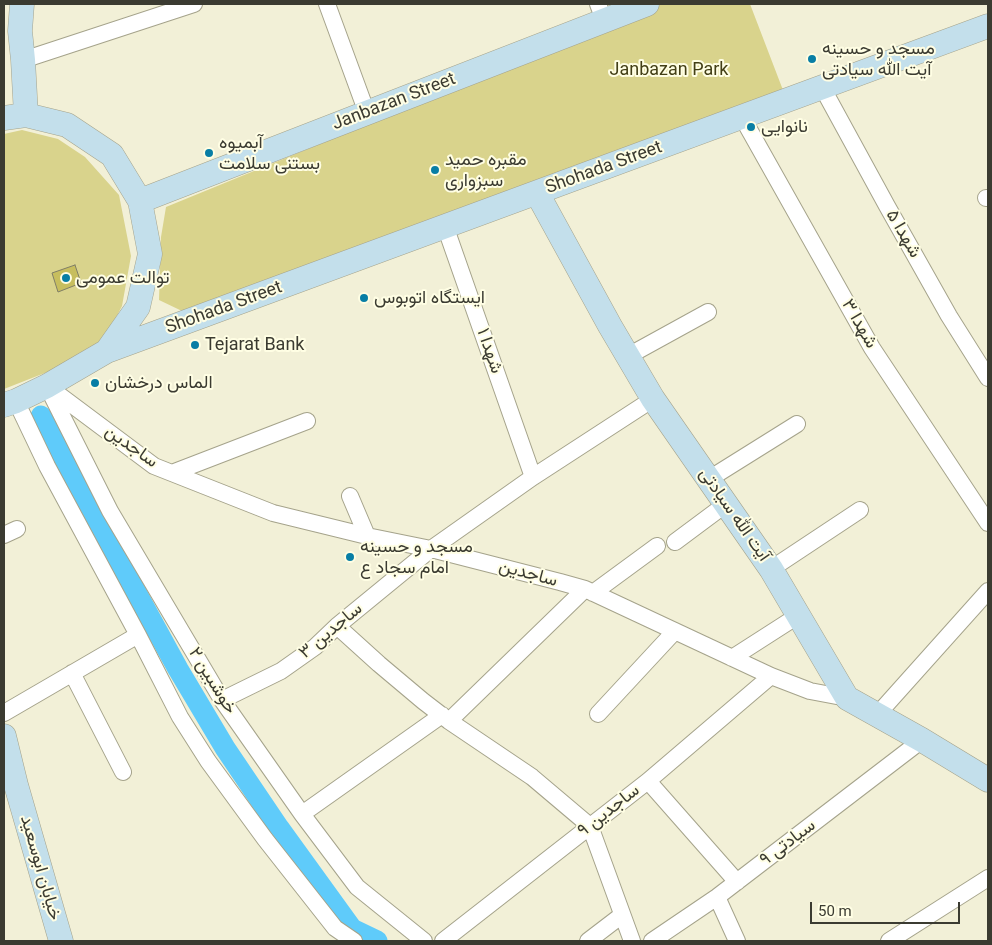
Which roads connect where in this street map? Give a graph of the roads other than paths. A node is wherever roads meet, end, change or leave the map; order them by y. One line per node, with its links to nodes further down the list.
1 (22, 4): 7 (main road)
2 (194, 4): 7 (street)
3 (327, 4): 9 (street)
4 (647, 4): 5 (main road, Janbazan Street)
5 (608, 11): 9 (main road, Janbazan Street)
6 (988, 26): 8 (main road, Shohada Street)
7 (23, 60): 10 (main road)
8 (822, 87): 11 (main road, Shohada Street); 18 (street, شهدا ۵)
9 (367, 113): 13 (main road, Janbazan Street)
10 (15, 116): 13 (main road)
11 (742, 117): 12 (main road, Shohada Street); 30 (street, شهدا ۳)
12 (537, 193): 14 (main road, Shohada Street); 17 (main road, آیت الله سیادتی)
13 (140, 201): 16 (main road)
14 (445, 226): 16 (main road, Shohada Street); 25 (street, شهدا ۱)
15 (708, 312): 17 (street)
16 (107, 351): 19 (main road)
17 (628, 356): 20 (main road, آیت الله سیادتی)
18 (988, 378)
19 (47, 386): 21 (main road); 24 (street, ساجدین); 46 (street, خوشبین ۲)
20 (653, 399): 25 (street, ساجدین ۳); 26 (main road, آیت الله سیادتی)
21 (10, 403): 41 (street)
22 (307, 421): 24 (street)
23 (797, 424): 26 (street)
24 (172, 473): 31 (street, ساجدین)
25 (533, 476): 34 (street, ساجدین ۳)
26 (709, 479): 28 (main road, آیت الله سیادتی)
27 (350, 496): 31 (street)
28 (726, 504): 32 (street); 35 (main road, آیت الله سیادتی)
29 (860, 510): 35 (street)
30 (988, 523)
31 (368, 536): 34 (street, ساجدین)
32 (675, 542)
33 (657, 546): 36 (street)
34 (431, 549): 36 (street, ساجدین); 39 (street, ساجدین ۳)
35 (771, 569): 38 (main road, آیت الله سیادتی)
36 (589, 591): 40 (street, ساجدین); 50 (street)
37 (988, 591): 49 (street)
38 (798, 615): 42 (street); 45 (main road, آیت الله سیادتی)
39 (337, 626): 46 (street, ساجدین ۳); 50 (street)
40 (675, 631): 42 (street, ساجدین); 48 (street)
41 (138, 635): 43 (street); 64 (street)
42 (732, 658): 44 (street, ساجدین)
43 (72, 673): 47 (street); 53 (street)
44 (771, 676): 45 (street, ساجدین); 55 (street, ساجدین ۹)
45 (847, 698): 49 (main road, آیت الله سیادتی)
46 (222, 700): 57 (street, خوشبین ۲)
47 (4, 713)
48 (598, 714)
49 (877, 715): 52 (main road, آیت الله سیادتی)
50 (446, 718): 57 (street); 58 (street)
51 (4, 736): 56 (main road, خیابان ابوسعید)
52 (922, 740): 54 (main road, آیت الله سیادتی); 60 (street, سیادتی ۹)
53 (123, 772)
54 (988, 780)
55 (648, 781): 58 (street, ساجدین ۹); 60 (street)
56 (10, 791): 63 (main road, خیابان ابوسعید)
57 (302, 814): 65 (street, خوشبین ۲)
58 (590, 826): 62 (street); 66 (street, ساجدین ۹)
59 (988, 878): 71 (street)
60 (737, 882): 61 (street, سیادتی ۹)
61 (717, 897): 69 (street, سیادتی ۹); 70 (street)
62 (622, 915): 67 (street); 68 (street)
63 (61, 941)
64 (354, 941)
65 (424, 941)
66 (442, 941)
67 (588, 941)
68 (632, 941)
69 (652, 941)
70 (737, 941)
71 (889, 941)

